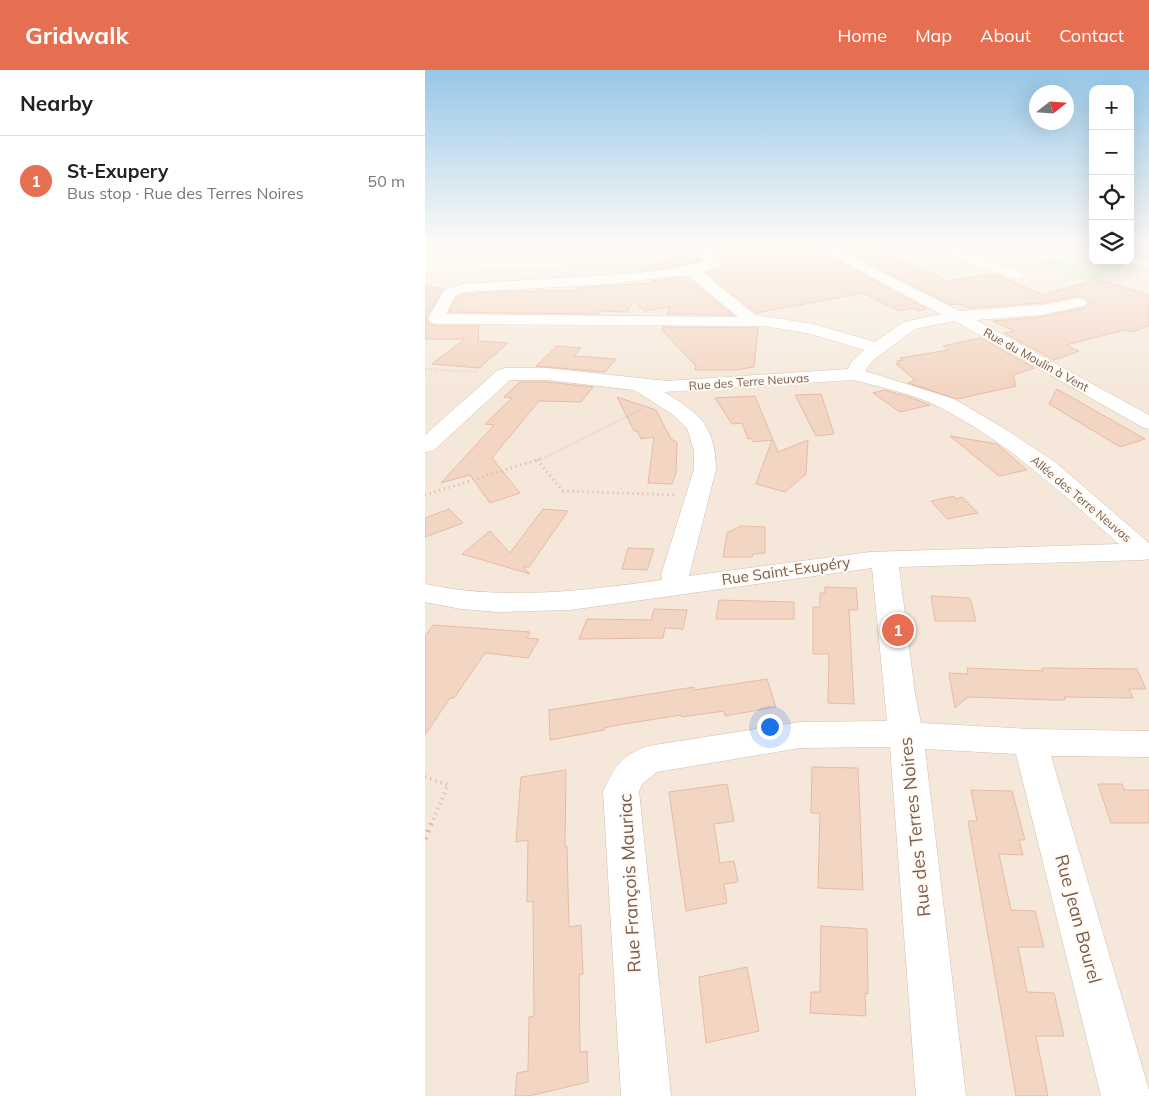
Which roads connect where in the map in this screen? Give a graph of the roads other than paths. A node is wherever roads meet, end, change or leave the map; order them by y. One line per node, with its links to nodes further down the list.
1 (452, 292): 6 (street)
2 (717, 292): 7 (street)
3 (910, 292): 5 (street, Rue du Moulin à Vent)
4 (1079, 303): 5 (street)
5 (958, 316): 8 (street); 11 (street, Rue du Moulin à Vent)
6 (430, 319): 7 (street)
7 (761, 322): 8 (street)
8 (878, 349): 9 (street)
9 (855, 374): 10 (street, Rue des Terre Neuvas); 13 (street, Allée des Terre Neuvas)
10 (641, 386): 12 (street, Rue des Terre Neuvas); 15 (street)
11 (1149, 424)
12 (425, 446)
13 (1146, 552): 14 (street, Rue Saint-Exupéry)
14 (885, 559): 15 (street, Rue Saint-Exupéry); 17 (street, Rue des Terres Noires)
15 (676, 586): 16 (street, Rue Saint-Exupéry)
16 (425, 593)
17 (906, 735): 18 (street); 20 (street, Rue François Mauriac); 21 (street, Rue des Terres Noires)
18 (1030, 742): 19 (street); 22 (street, Rue Jean Bourel)
19 (1149, 744)
20 (646, 1096)
21 (941, 1096)
22 (1127, 1096)

